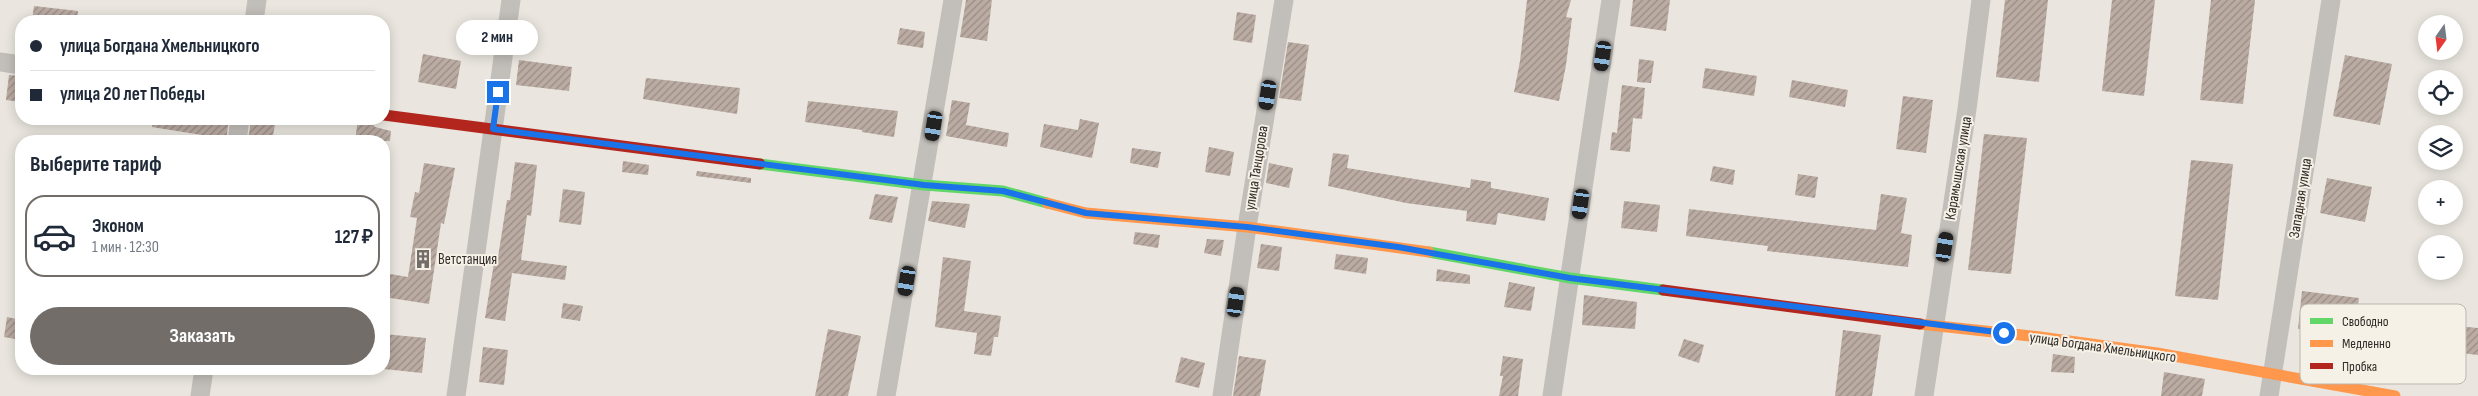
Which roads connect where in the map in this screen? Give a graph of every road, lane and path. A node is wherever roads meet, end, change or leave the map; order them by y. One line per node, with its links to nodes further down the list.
1 (257, 0): 8 (street)
2 (511, 0): 12 (street)
3 (953, 0): 13 (street)
4 (1284, 0): 14 (street, улица Танцорова)
5 (1611, 0): 15 (street)
6 (1980, 0): 16 (street, Карамышская улица)
7 (2331, 0): 18 (street, Западная улица)
8 (255, 15)
9 (0, 62): 10 (street)
10 (15, 64)
11 (390, 116): 12 (street, улица Богдана Хмельницкого)
12 (493, 129): 13 (street, улица Богдана Хмельницкого); 22 (street)
13 (924, 185): 14 (street, улица Богдана Хмельницкого); 23 (street)
14 (1247, 227): 15 (street, улица Богдана Хмельницкого); 24 (street, улица Танцорова)
15 (1570, 278): 16 (street, улица Богдана Хмельницкого); 25 (street)
16 (1933, 326): 18 (street, улица Богдана Хмельницкого); 26 (street, Карамышская улица)
17 (203, 375): 21 (street)
18 (2272, 375): 19 (street, улица Богдана Хмельницкого); 27 (street, Западная улица)
19 (2300, 380)
20 (2325, 384): 28 (street, улица Богдана Хмельницкого)
21 (200, 396)
22 (456, 396)
23 (886, 396)
24 (1222, 396)
25 (1552, 396)
26 (1924, 396)
27 (2269, 396)
28 (2395, 396)

